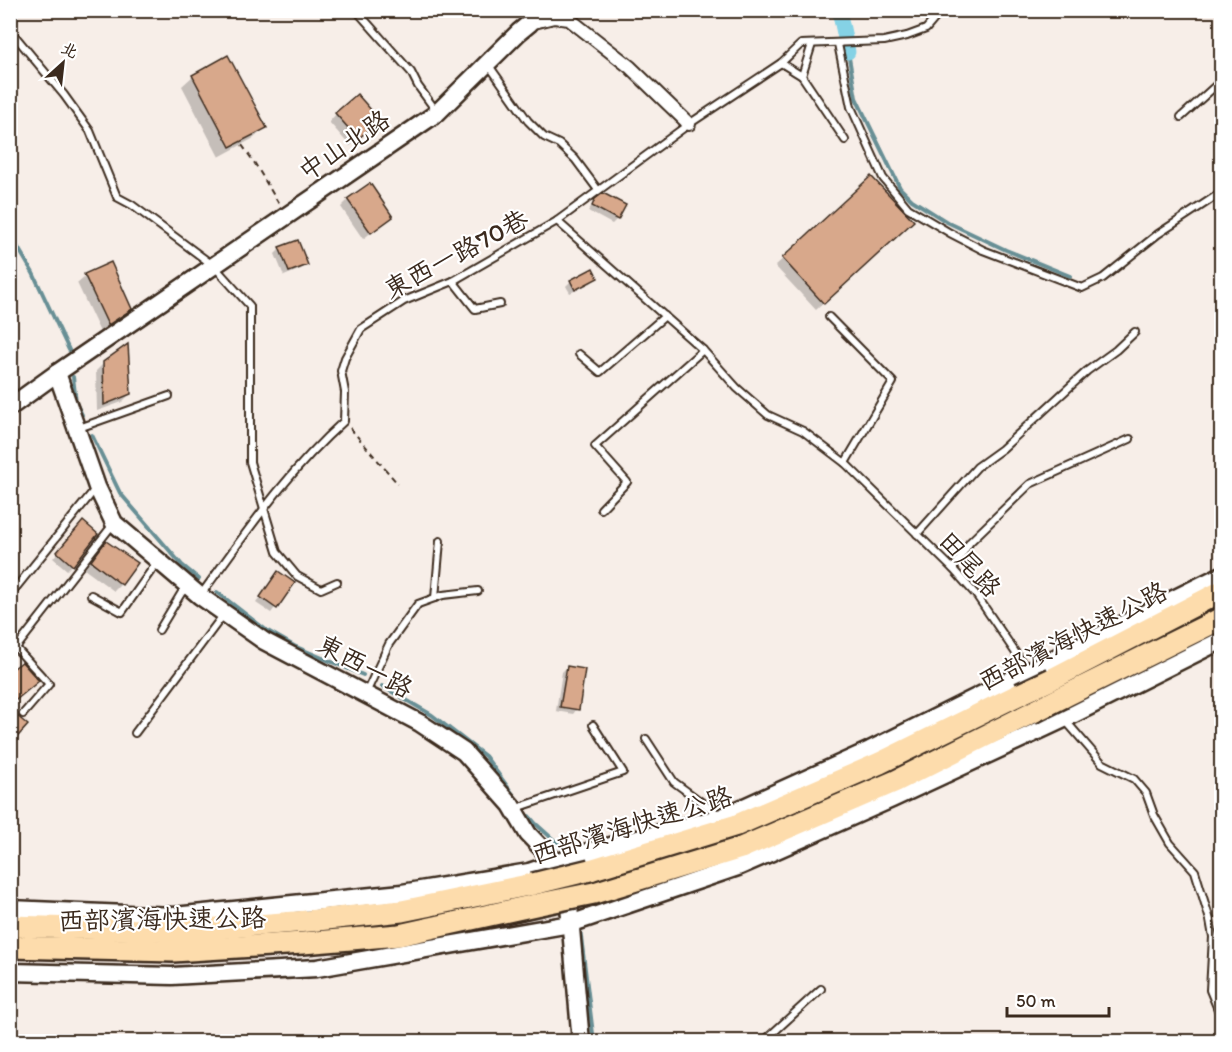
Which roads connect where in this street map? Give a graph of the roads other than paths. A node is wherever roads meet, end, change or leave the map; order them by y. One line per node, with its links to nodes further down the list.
1 (356, 10): 11 (lane)
2 (942, 10): 6 (lane, 東西一路70巷)
3 (530, 23): 7 (street, 中山北路); 13 (street, 中山北路)
4 (10, 30): 18 (lane)
5 (812, 44): 6 (lane, 東西一路70巷); 8 (lane, 東西一路70巷); 9 (lane)
6 (838, 44): 16 (lane)
7 (487, 63): 11 (street, 中山北路); 15 (lane)
8 (781, 63): 9 (lane); 13 (lane, 東西一路70巷)
9 (802, 76): 14 (lane)
10 (1221, 80): 12 (lane)
11 (437, 113): 18 (street, 中山北路)
12 (1181, 117)
13 (689, 124): 15 (lane, 東西一路70巷)
14 (845, 140)
15 (598, 190): 17 (lane, 東西一路70巷)
16 (1221, 192)
17 (557, 221): 19 (lane, 東西一路70巷); 21 (lane, 田尾路)
18 (214, 266): 26 (street, 中山北路); 33 (lane)
19 (453, 281): 20 (lane); 33 (lane, 東西一路70巷)
20 (500, 304)
21 (665, 316): 24 (lane, 田尾路); 25 (lane)
22 (829, 317): 31 (lane)
23 (1135, 332): 36 (lane)
24 (704, 350): 31 (lane, 田尾路); 34 (lane)
25 (579, 354)
26 (57, 373): 28 (street, 中山北路); 29 (street, 東西一路)
27 (169, 396): 29 (lane)
28 (10, 407)
29 (75, 429): 32 (street, 東西一路)
30 (1130, 439): 39 (lane)
31 (845, 463): 36 (lane, 田尾路)
32 (97, 487): 35 (street, 東西一路); 45 (lane)
33 (264, 506): 41 (lane); 47 (lane)
34 (601, 509)
35 (114, 523): 38 (street, 東西一路); 57 (lane)
36 (917, 534): 39 (lane, 田尾路)
37 (440, 541): 48 (lane)
38 (158, 561): 42 (street, 東西一路); 46 (lane)
39 (953, 569): 53 (lane, 田尾路)
40 (1221, 575): 53 (street)
41 (337, 582)
42 (187, 584): 47 (street, 東西一路); 51 (lane)
43 (478, 591): 48 (lane)
44 (1221, 591): 54 (highway, 西部濱海快速公路)
45 (10, 595)
46 (91, 595)
47 (200, 596): 49 (street, 東西一路)
48 (435, 598): 55 (lane)
49 (224, 614): 55 (street, 東西一路); 60 (lane)
50 (1221, 618): 56 (highway, 西部濱海快速公路)
51 (159, 630)
52 (1221, 640): 58 (street)
53 (1028, 671): 54 (lane, 田尾路); 63 (street)
54 (1047, 684): 67 (highway, 西部濱海快速公路, bridge)
55 (365, 693): 62 (street, 東西一路)
56 (1056, 699): 58 (lane); 68 (highway, 西部濱海快速公路, bridge)
57 (23, 714)
58 (1064, 719): 66 (street); 71 (lane)
59 (593, 725): 62 (lane)
60 (135, 733)
61 (646, 739): 63 (lane)
62 (513, 810): 64 (street, 東西一路)
63 (722, 817): 64 (street)
64 (555, 862): 65 (street); 66 (street, 東西一路)
65 (10, 909)
66 (570, 924): 69 (street); 72 (street, 東西一路)
67 (10, 926)
68 (10, 947)
69 (10, 972)
70 (821, 989): 73 (lane)
71 (1221, 1019)
72 (582, 1041)
73 (763, 1041)

